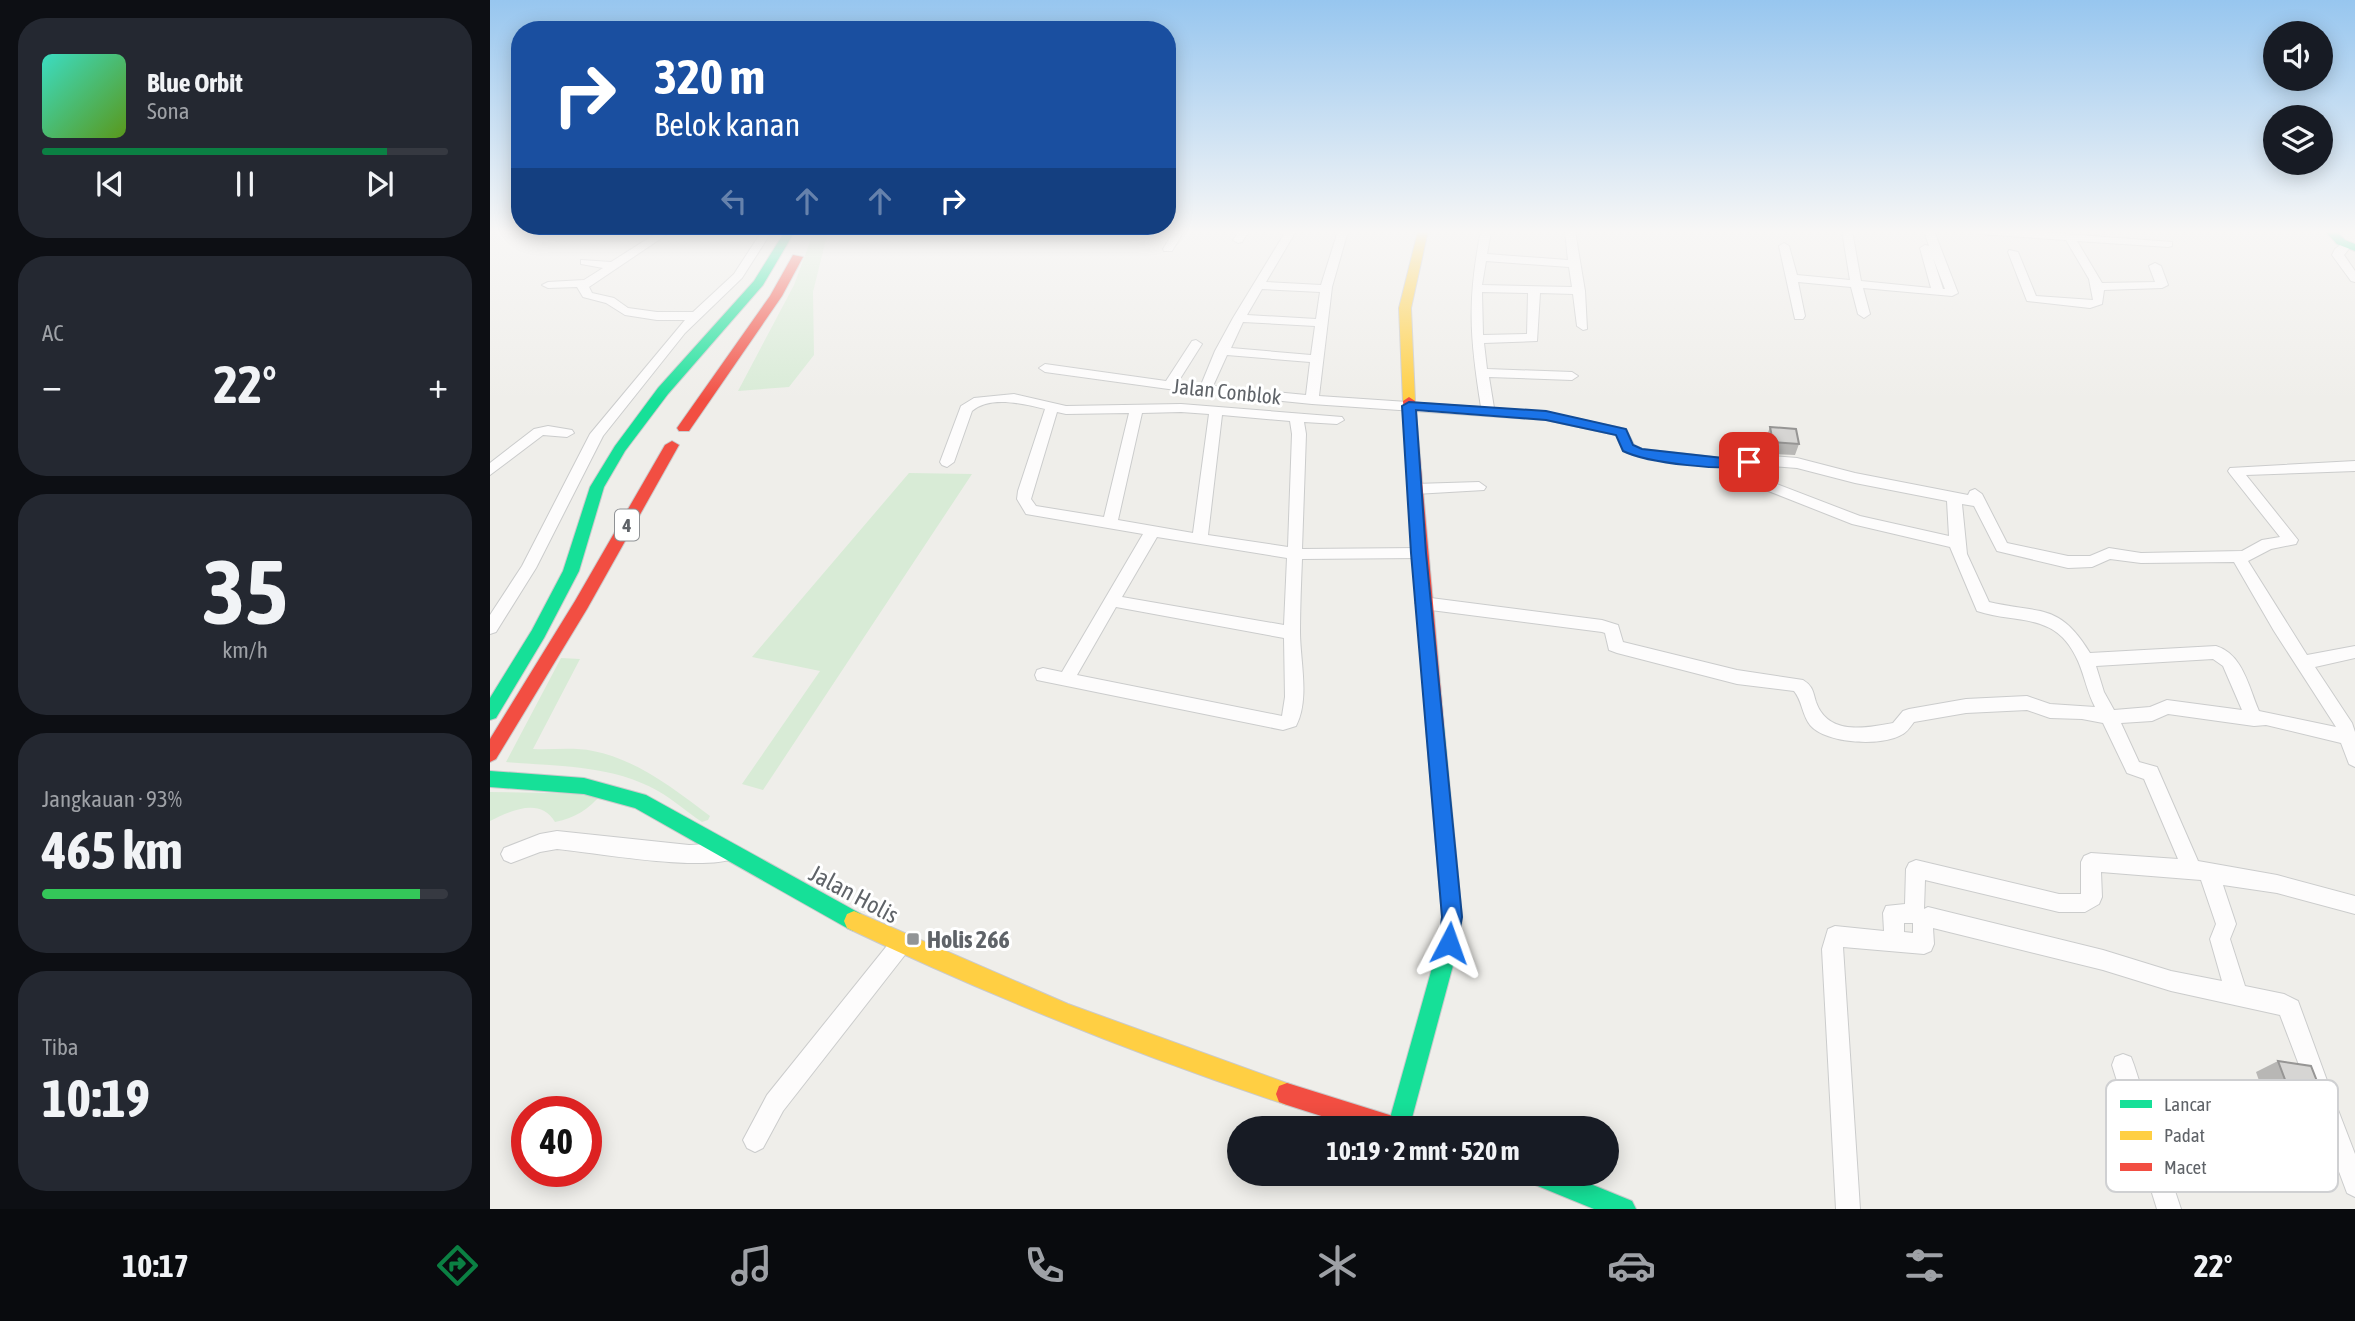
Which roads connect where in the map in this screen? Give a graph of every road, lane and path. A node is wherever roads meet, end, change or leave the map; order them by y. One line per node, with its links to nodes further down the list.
1 (585, 287): 20 (street)
2 (725, 287): 20 (street)
3 (755, 287): 49 (main road, 4)
4 (781, 287): 42 (main road)
5 (1258, 287): 22 (street)
6 (1300, 287): 16 (street)
7 (1411, 287): 35 (main road)
8 (1579, 287): 18 (street)
9 (1794, 287): 21 (street)
10 (1857, 287): 19 (street)
11 (1891, 287): 12 (street)
12 (1949, 287)
13 (2027, 287): 14 (street)
14 (2099, 287)
15 (1477, 288): 17 (street); 25 (street)
16 (1326, 289): 23 (street)
17 (1534, 290): 18 (street); 25 (street)
18 (1579, 291): 24 (street)
19 (1864, 314)
20 (694, 316): 63 (street)
21 (1799, 316)
22 (1239, 318): 23 (street); 27 (street)
23 (1320, 323): 28 (street)
24 (1583, 326)
25 (1477, 339): 30 (street)
26 (1196, 344): 32 (street)
27 (1221, 351): 28 (street); 33 (street)
28 (1316, 359): 34 (street)
29 (1045, 368): 32 (street, Jalan Conblok)
30 (1482, 373): 31 (street); 39 (street)
31 (1572, 376)
32 (1170, 386): 33 (street, Jalan Conblok)
33 (1205, 389): 34 (street, Jalan Conblok)
34 (1312, 400): 35 (street, Jalan Conblok)
35 (1409, 406): 39 (street, Jalan Conblok); 51 (main road)
36 (1052, 407): 37 (street); 45 (street); 53 (street)
37 (1137, 408): 38 (street); 53 (street)
38 (1216, 410): 40 (street); 55 (street)
39 (1488, 412): 46 (street, Jalan Conblok)
40 (1296, 416): 41 (street); 58 (street)
41 (1337, 420)
42 (684, 428)
43 (568, 433): 48 (street)
44 (672, 445): 74 (main road, 4)
45 (947, 462)
46 (1732, 464): 52 (street, Jalan Conblok); 56 (street)
47 (2355, 467): 60 (street)
48 (490, 470)
49 (597, 486): 59 (main road); 70 (main road, 4)
50 (1479, 487): 51 (street)
51 (1415, 489): 57 (main road)
52 (1954, 496): 56 (street); 60 (street, Jalan Conblok)
53 (1110, 524): 54 (street)
54 (1152, 532): 55 (street); 61 (street)
55 (1200, 539): 58 (street)
56 (1957, 543): 66 (street)
57 (1419, 553): 58 (street); 62 (main road)
58 (1296, 554): 64 (street)
59 (559, 556)
60 (2238, 556): 67 (street)
61 (1114, 601): 64 (street); 69 (street)
62 (1423, 603): 71 (street); 89 (main road)
63 (490, 628)
64 (1292, 633): 69 (street)
65 (2355, 652): 67 (street)
66 (2086, 660): 71 (street); 72 (street)
67 (2303, 662): 73 (street)
68 (1043, 675): 69 (street)
69 (1066, 680)
70 (490, 713)
71 (2109, 718): 72 (street); 79 (street)
72 (2254, 719): 73 (street)
73 (2350, 732): 75 (street)
74 (490, 754)
75 (2355, 759)
76 (490, 779): 77 (main road, Jalan Holis)
77 (730, 851): 78 (street); 83 (main road, Jalan Holis)
78 (511, 854)
79 (2201, 871): 80 (street); 81 (street); 84 (street)
80 (2355, 905)
81 (1919, 915): 82 (street); 82 (street); 84 (street)
82 (1895, 943): 96 (street)
83 (901, 944): 88 (main road, Jalan Holis); 91 (street)
84 (2237, 995): 87 (street)
85 (2123, 1065): 86 (street)
86 (2128, 1080)
87 (2316, 1080)
88 (1357, 1116)
89 (1401, 1116)
90 (2338, 1139): 92 (street)
91 (755, 1140)
92 (2355, 1185)
93 (1566, 1186): 95 (main road)
94 (2164, 1192): 97 (street)
95 (1624, 1209)
96 (1848, 1209)
97 (2169, 1209)

